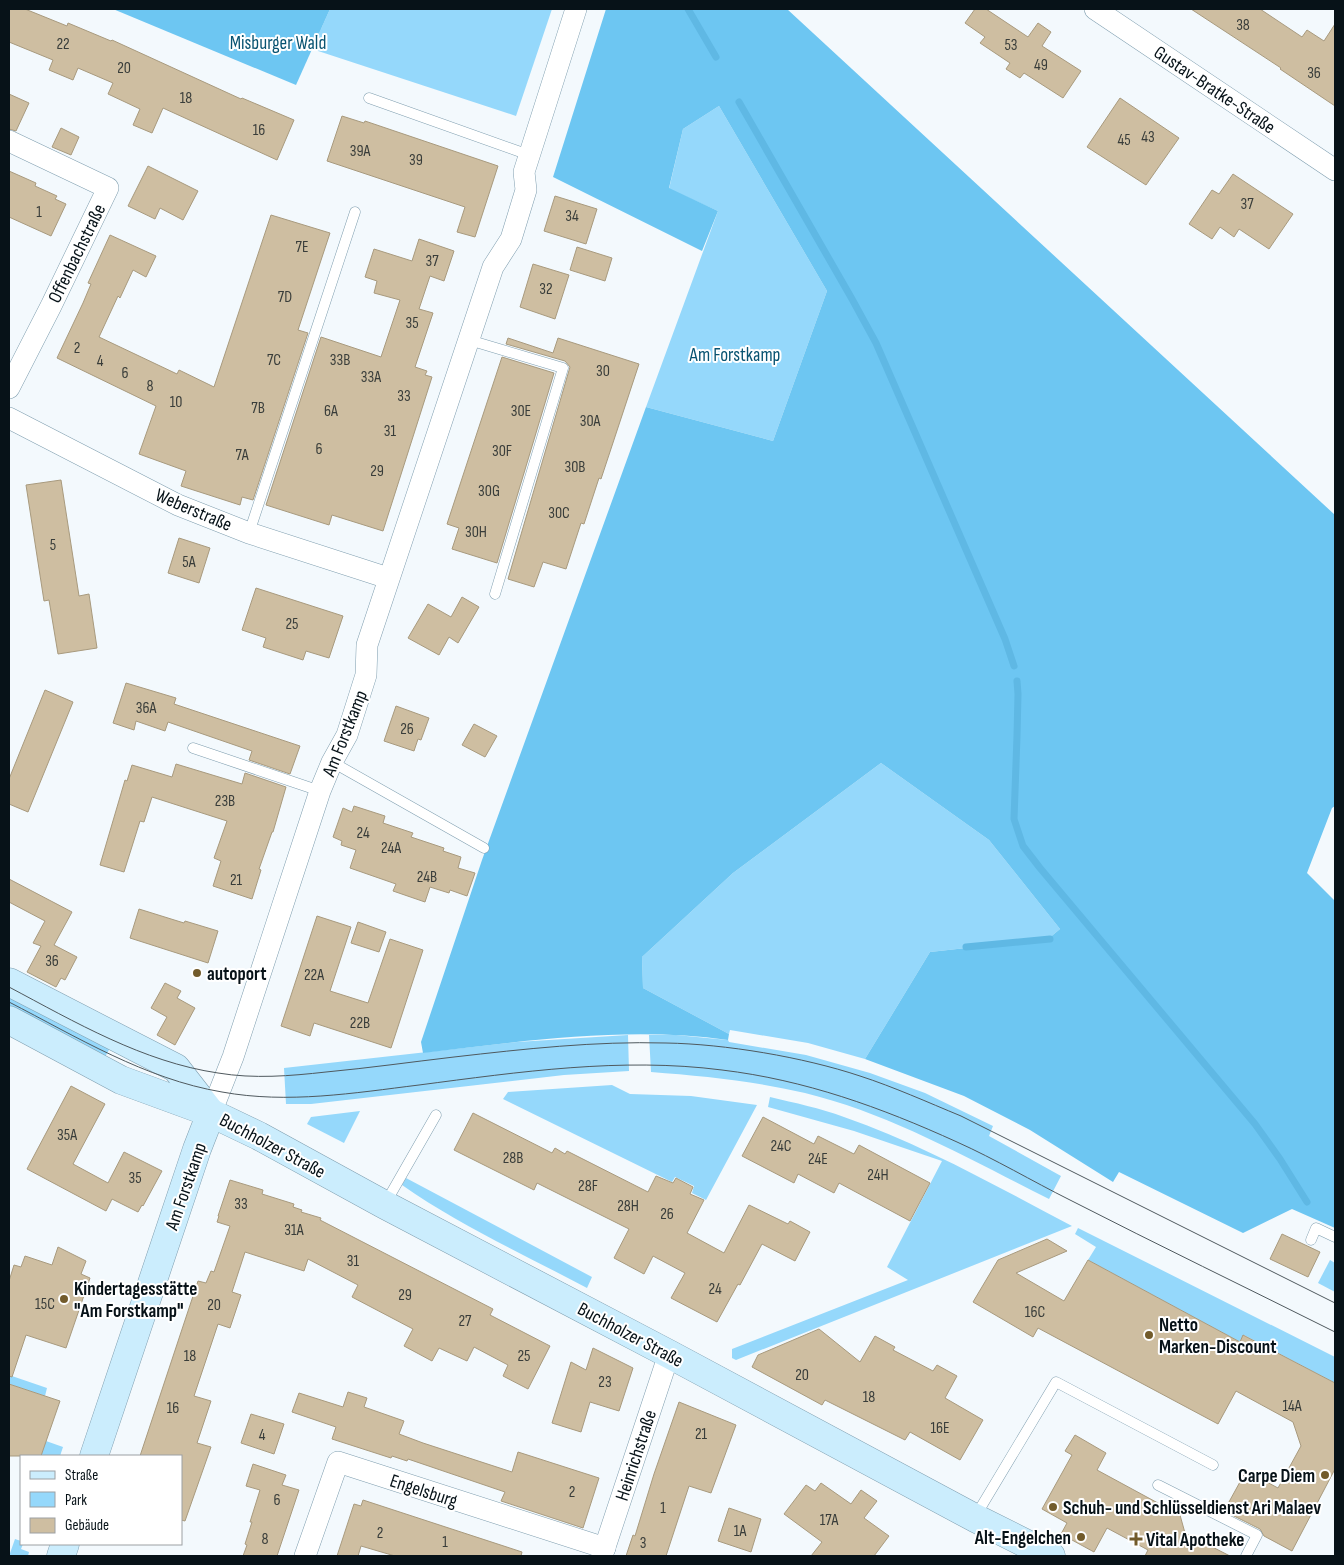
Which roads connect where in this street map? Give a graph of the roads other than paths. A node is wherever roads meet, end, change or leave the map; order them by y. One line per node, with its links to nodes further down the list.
1 (576, 9): 5 (street, Am Forstkamp)
2 (1095, 9): 6 (street, Gustav-Bratke-Straße)
3 (370, 98): 5 (lane)
4 (9, 141): 9 (street, Offenbachstraße)
5 (529, 155): 8 (street, Am Forstkamp)
6 (1335, 170)
7 (355, 212): 11 (lane)
8 (469, 340): 12 (street, Am Forstkamp); 13 (lane)
9 (9, 388)
10 (9, 418): 11 (street, Weberstraße)
11 (249, 532): 12 (street, Weberstraße)
12 (388, 578): 15 (street, Am Forstkamp)
13 (495, 594)
14 (193, 748): 16 (lane)
15 (332, 762): 16 (street, Am Forstkamp); 17 (lane)
16 (320, 791): 20 (street, Am Forstkamp)
17 (484, 848)
18 (9, 982): 20 (main road, Buchholzer Straße)
19 (9, 1020): 20 (main road, Buchholzer Straße)
20 (211, 1113): 22 (main road, Buchholzer Straße); 26 (main road, Am Forstkamp)
21 (436, 1115): 22 (lane)
22 (385, 1205): 25 (main road, Buchholzer Straße)
23 (1335, 1237): 24 (lane)
24 (1311, 1240)
25 (669, 1354): 29 (main road, Buchholzer Straße); 30 (street, Heinrichstraße)
26 (94, 1455)
27 (1213, 1464): 29 (lane)
28 (1158, 1485): 33 (lane)
29 (975, 1518): 32 (main road, Buchholzer Straße)
30 (604, 1552): 31 (street, Engelsburg)
31 (305, 1556)
32 (1051, 1556)
33 (1246, 1556)

